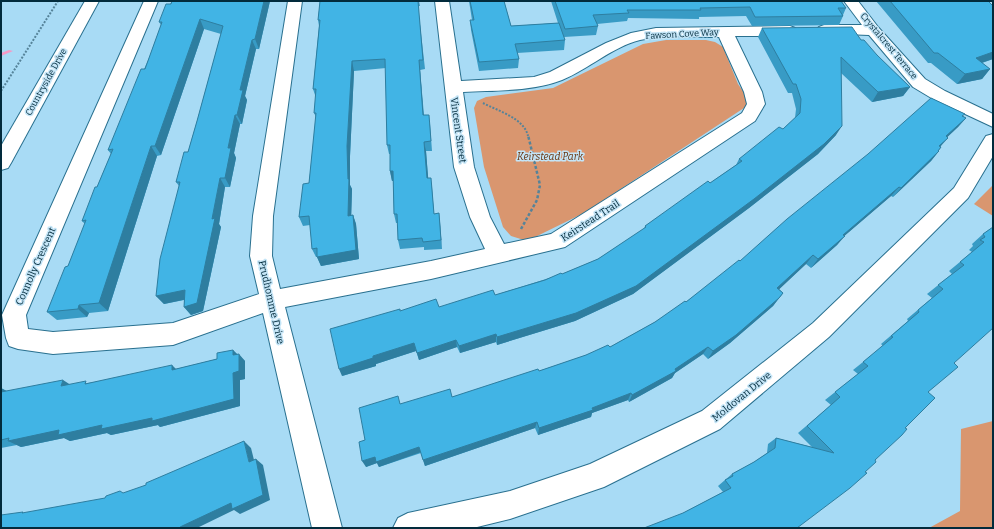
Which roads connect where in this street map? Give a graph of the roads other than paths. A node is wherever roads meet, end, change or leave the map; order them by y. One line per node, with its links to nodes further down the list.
1 (92, 1): 11 (street, Countryside Drive)
2 (151, 1): 13 (street, Connolly Crescent)
3 (296, 1): 13 (street, Prudhomme Drive)
4 (442, 1): 8 (street, Vincent Street)
5 (851, 1): 6 (street, Crystalcrest Terrace)
6 (873, 30): 7 (street, Fawson Cove Way); 9 (street, Crystalcrest Terrace)
7 (725, 32): 8 (street, Fawson Cove Way); 12 (street, Keirstead Trail)
8 (454, 87): 12 (street, Vincent Street)
9 (993, 121)
10 (993, 140): 15 (street, Moldovan Drive)
11 (1, 162)
12 (498, 253): 13 (street, Keirstead Trail)
13 (271, 300): 14 (street, Prudhomme Drive)
14 (327, 528)
15 (408, 528)

